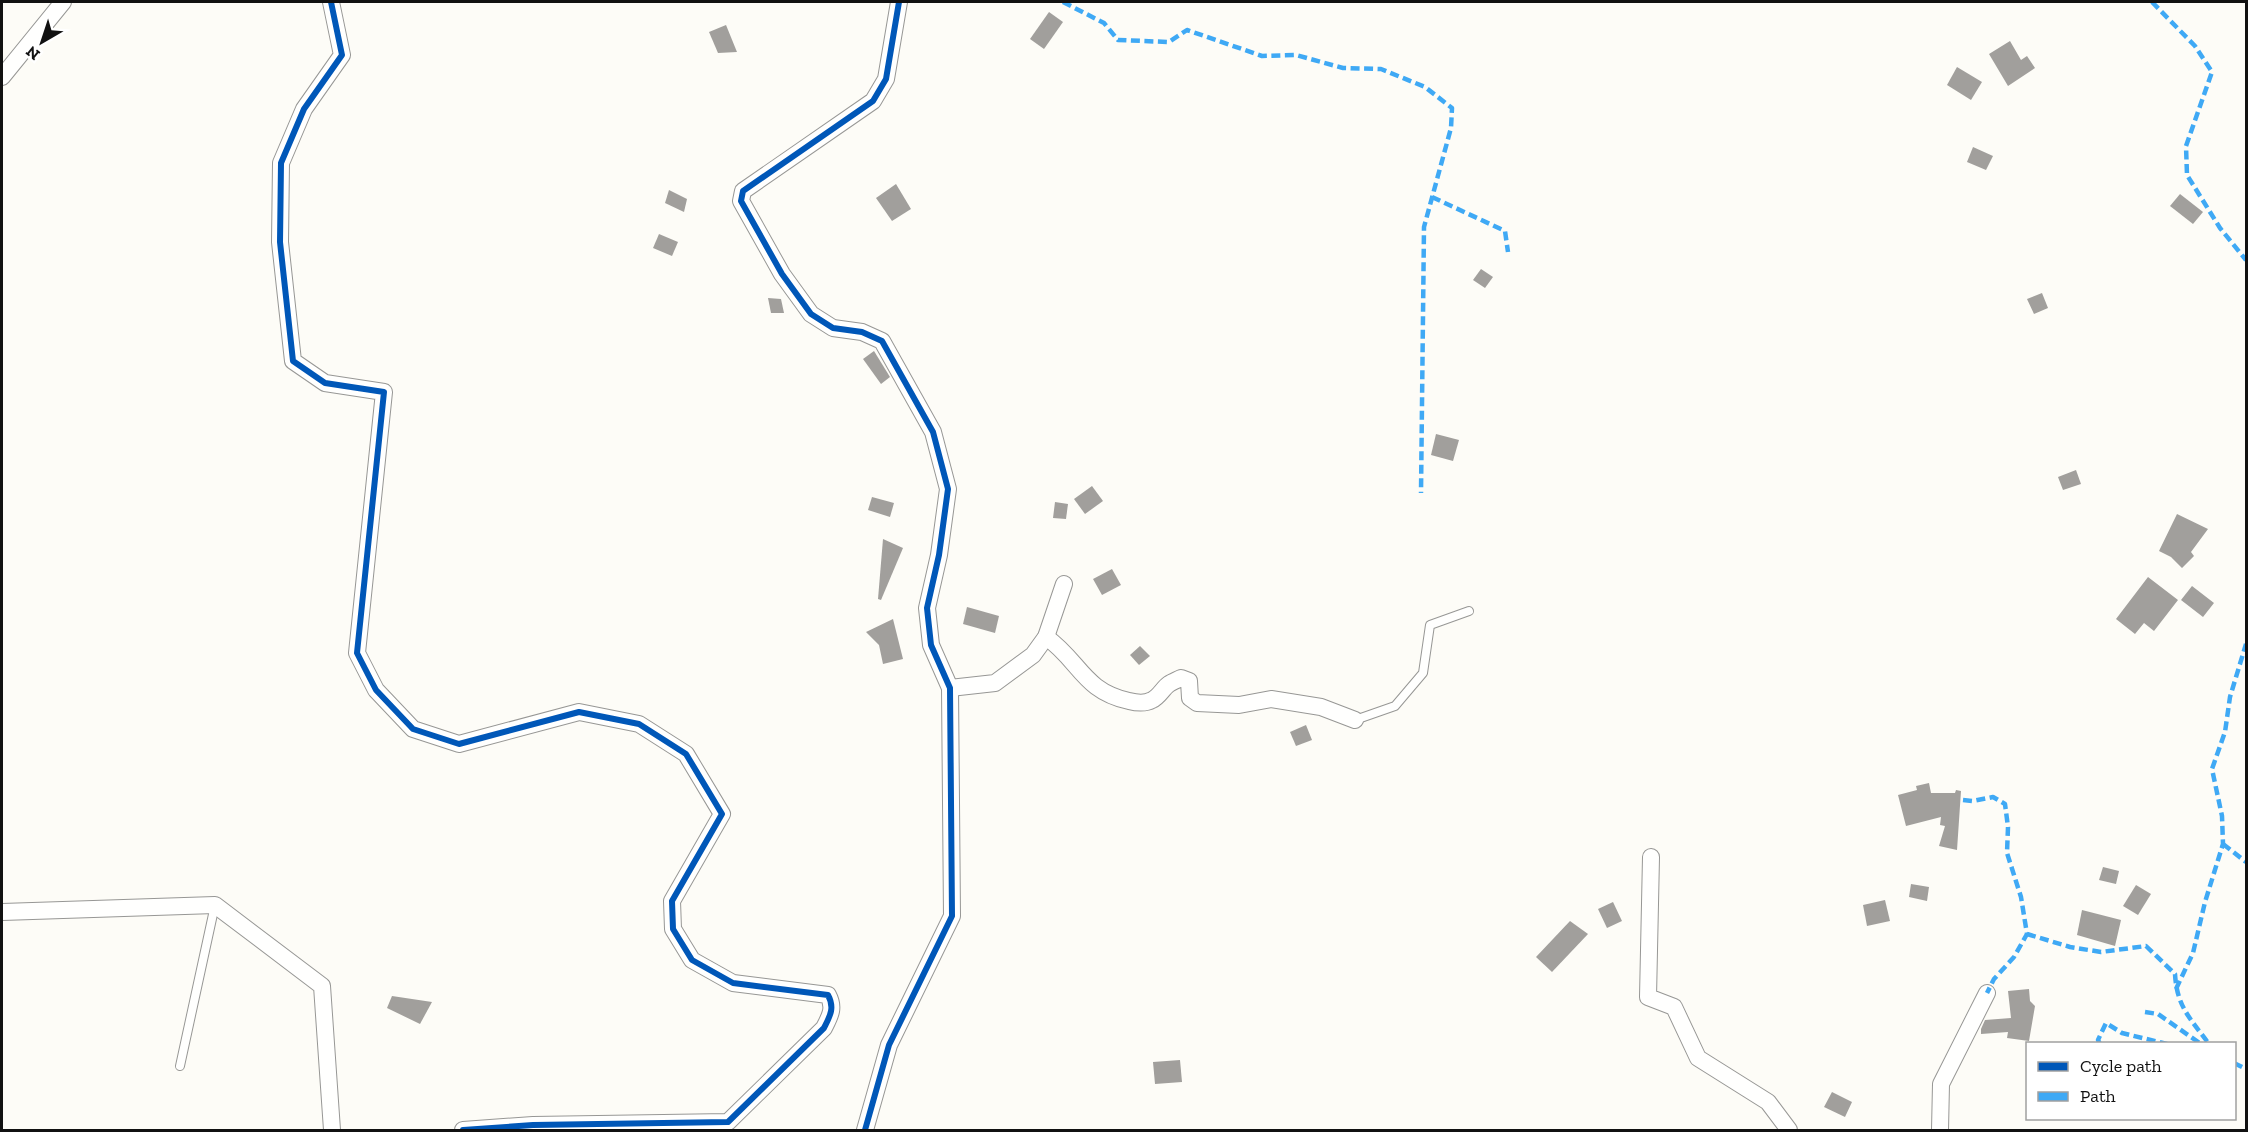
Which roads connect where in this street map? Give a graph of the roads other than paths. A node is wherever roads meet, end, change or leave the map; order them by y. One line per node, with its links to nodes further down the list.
1 (63, 2): 4 (street)
2 (331, 2): 16 (street)
3 (899, 2): 8 (street)
4 (2, 77)
5 (1064, 584): 7 (street)
6 (1469, 611): 9 (lane)
7 (1046, 637): 8 (street); 9 (street)
8 (950, 688): 17 (street)
9 (1355, 720)
10 (1651, 857): 18 (street)
11 (215, 905): 12 (street); 14 (lane); 15 (street)
12 (2, 912)
13 (1987, 993): 19 (street)
14 (180, 1066)
15 (332, 1131)
16 (464, 1131)
17 (865, 1131)
18 (1789, 1131)
19 (1940, 1131)

